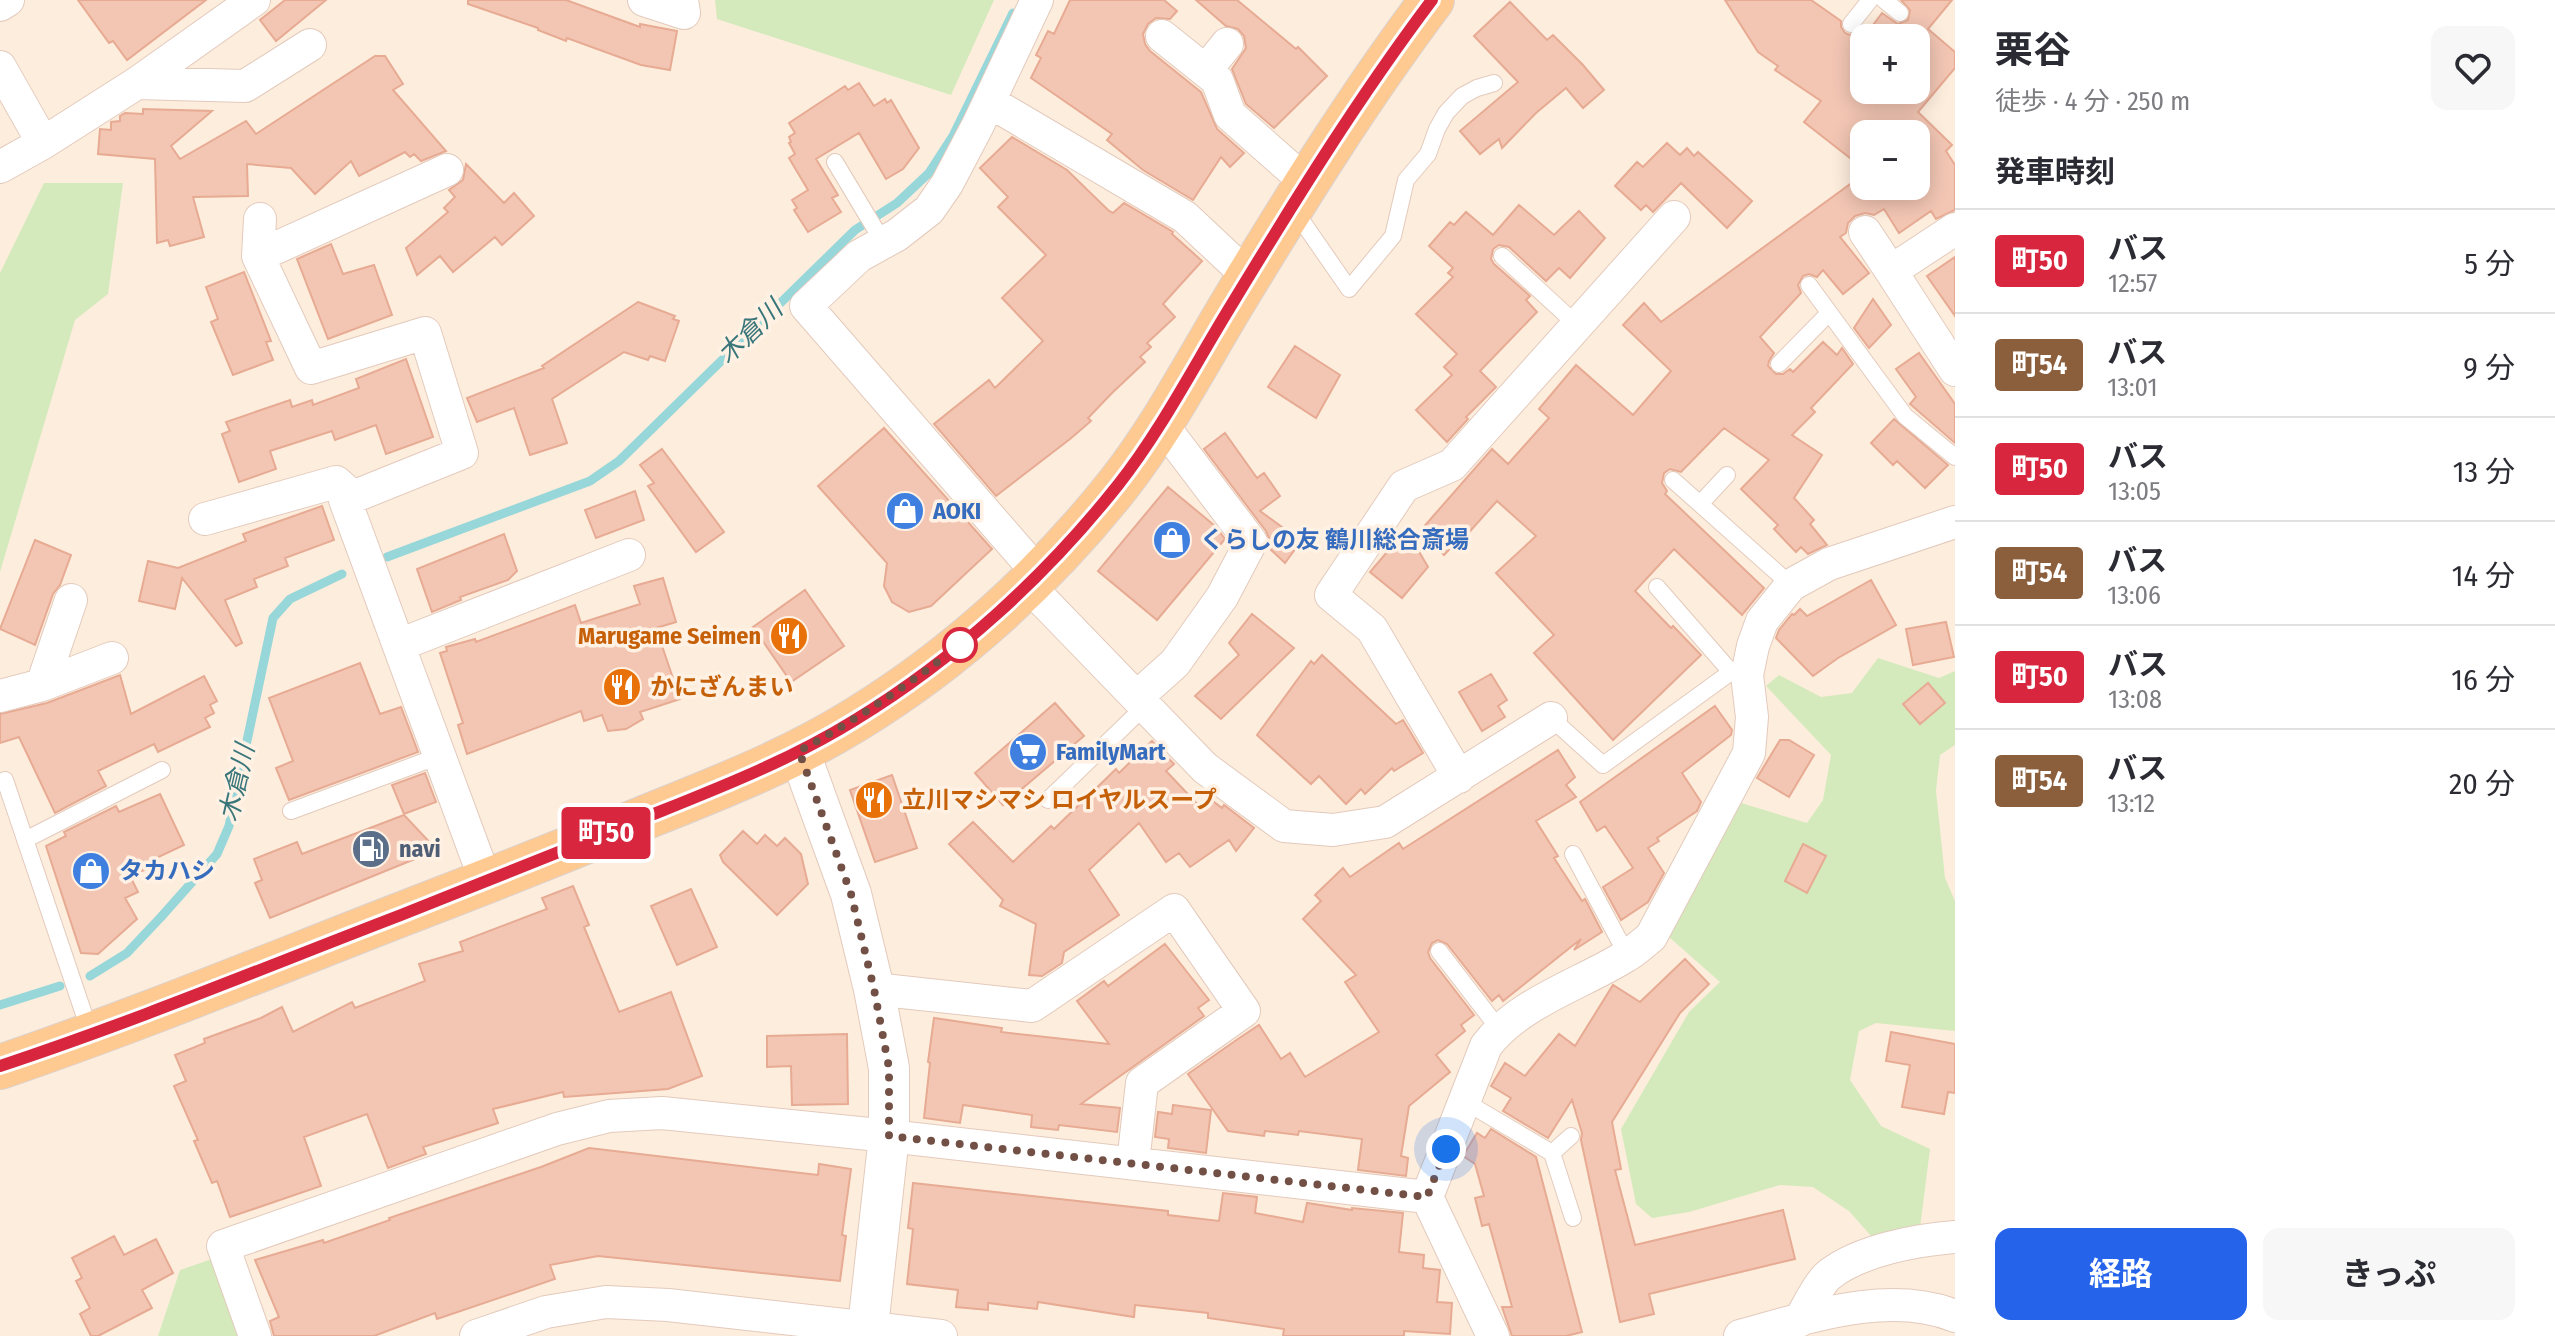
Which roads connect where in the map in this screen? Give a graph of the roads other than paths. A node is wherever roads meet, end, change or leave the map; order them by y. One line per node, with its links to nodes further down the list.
1 (8, 0): 9 (street)
2 (254, 0): 17 (street)
3 (644, 0): 4 (street)
4 (682, 0)
5 (1037, 0): 19 (street)
6 (1432, 0): 24 (main road)
7 (1870, 0): 11 (lane)
8 (1884, 0): 10 (lane)
9 (0, 5)
10 (1900, 13)
11 (1851, 24)
12 (1162, 36): 16 (street)
13 (1227, 44): 16 (street)
14 (310, 45): 17 (street)
15 (0, 67): 20 (street)
16 (1206, 70): 24 (street)
17 (137, 83): 20 (street)
18 (1494, 83): 24 (lane)
19 (990, 102): 29 (street); 33 (street)
20 (43, 143): 22 (street)
21 (835, 162): 29 (lane)
22 (0, 167)
23 (447, 170): 30 (street)
24 (1300, 195): 33 (main road)
25 (1674, 217): 36 (street)
26 (260, 219): 30 (street)
27 (1955, 229): 32 (street)
28 (1865, 232): 32 (street)
29 (880, 237): 48 (street)
30 (258, 256): 43 (street)
31 (1502, 256): 36 (lane)
32 (1891, 271): 38 (street)
33 (1249, 277): 39 (main road)
34 (1809, 285): 35 (lane)
35 (1829, 313): 37 (lane); 40 (lane)
36 (1577, 325): 62 (street)
37 (1779, 364)
38 (1955, 370)
39 (1160, 422): 48 (main road); 57 (street)
40 (1955, 457)
41 (1727, 475): 44 (lane)
42 (1673, 480): 44 (lane)
43 (353, 497): 45 (street); 52 (street)
44 (1700, 504): 49 (lane)
45 (205, 519)
46 (1955, 522): 49 (street)
47 (629, 555): 52 (street)
48 (1032, 579): 57 (street); 59 (main road)
49 (1791, 585): 54 (street)
50 (1657, 587): 54 (lane)
51 (71, 600): 55 (street)
52 (399, 645): 60 (street)
53 (112, 658): 55 (street)
54 (1739, 674): 58 (lane); 70 (street)
55 (42, 685): 56 (street)
56 (0, 696)
57 (1141, 701): 62 (street); 64 (lane)
58 (1551, 718): 62 (street)
59 (799, 751): 68 (main road); 71 (street)
60 (439, 756): 65 (lane); 68 (street)
61 (162, 770): 66 (lane)
62 (1459, 777)
63 (5, 780): 66 (lane)
64 (1048, 800)
65 (291, 811)
66 (25, 840): 73 (lane)
67 (1573, 854): 70 (lane)
68 (486, 882): 73 (main road)
69 (1439, 951): 72 (lane)
70 (1627, 955): 72 (street)
71 (874, 989): 76 (street); 79 (street)
72 (1499, 1029): 75 (street)
73 (91, 1036): 74 (main road)
74 (0, 1067)
75 (1464, 1101): 78 (lane); 80 (street)
76 (889, 1136): 79 (street); 85 (street); 86 (street)
77 (1571, 1136): 78 (lane)
78 (1552, 1153): 81 (lane)
79 (1133, 1163): 80 (street)
80 (1427, 1197): 89 (street)
81 (1573, 1218)
82 (1955, 1237): 84 (street)
83 (1955, 1316): 84 (street)
84 (1799, 1321): 90 (street)
85 (867, 1332): 87 (street); 88 (street)
86 (255, 1336)
87 (476, 1336)
88 (941, 1336)
89 (1493, 1336)
90 (1740, 1336)

